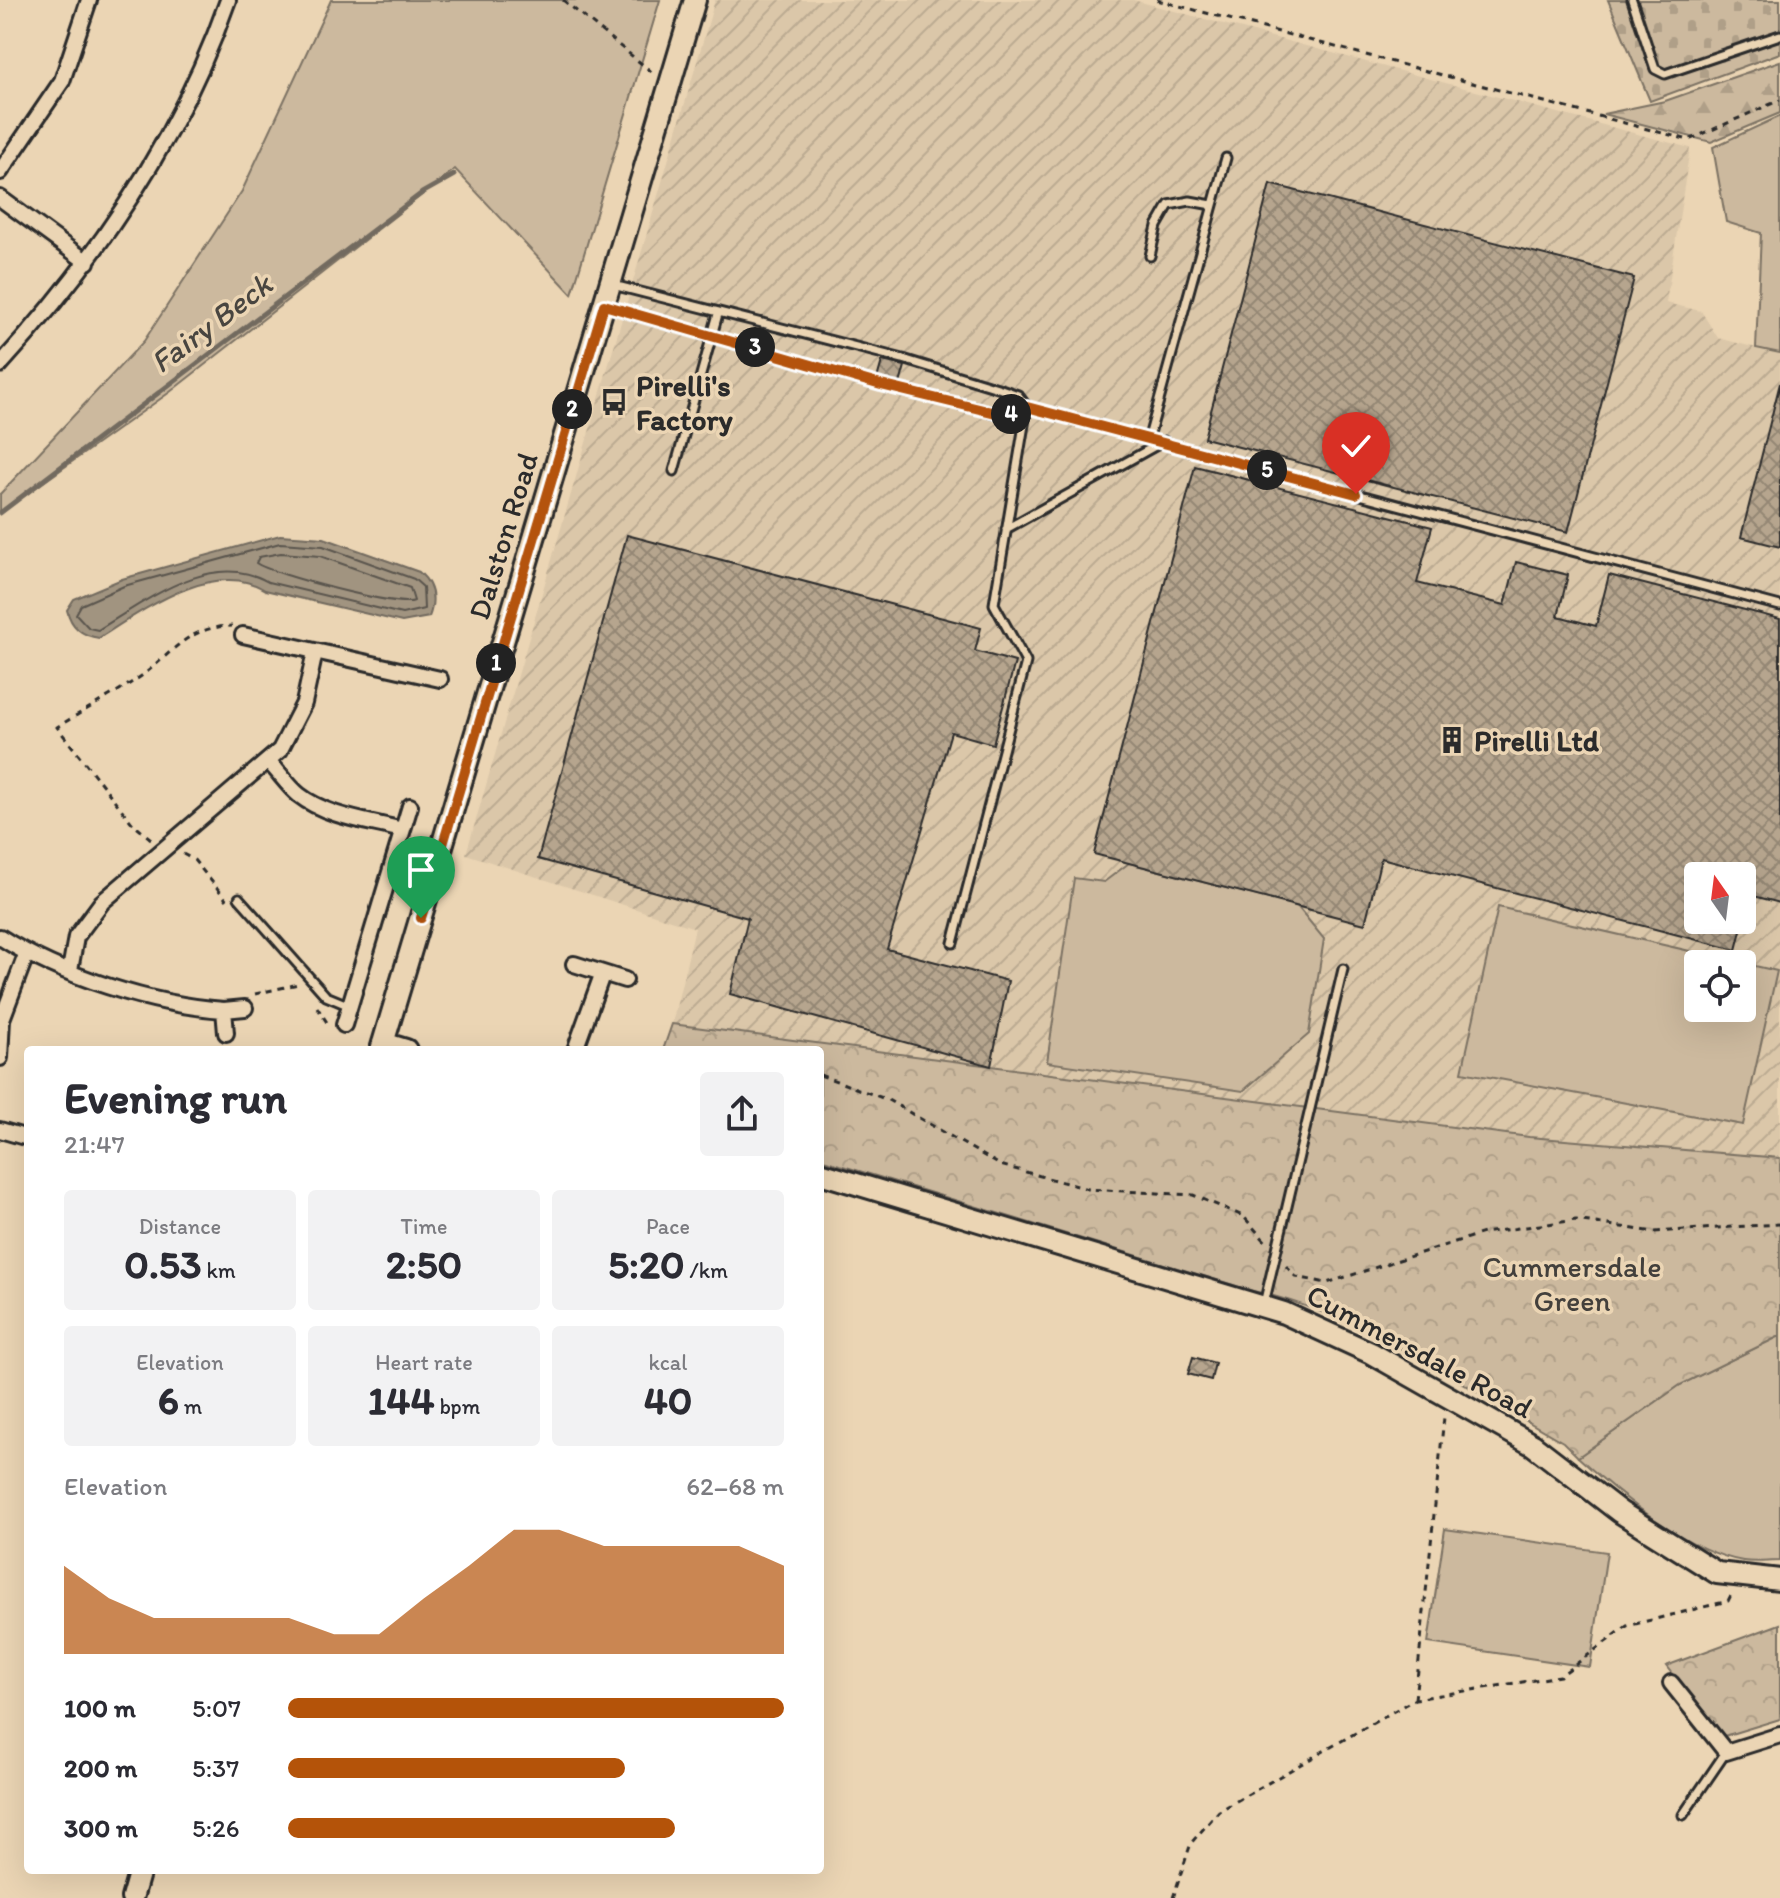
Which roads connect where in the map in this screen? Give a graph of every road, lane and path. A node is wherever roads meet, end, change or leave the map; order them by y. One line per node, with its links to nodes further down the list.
1 (89, 0): 11 (street)
2 (228, 0): 15 (street)
3 (563, 0): 8 (path)
4 (695, 0): 8 (main road, Dalston Road)
5 (1157, 0): 9 (path)
6 (1632, 0): 7 (lane)
7 (1780, 35)
8 (669, 87): 16 (main road, Dalston Road)
9 (1780, 100)
10 (1226, 158): 13 (lane)
11 (0, 172)
12 (0, 198): 15 (street)
13 (1212, 205): 14 (lane); 22 (lane)
14 (1150, 256)
15 (87, 262): 20 (street)
16 (611, 284): 17 (main road, Dalston Road); 18 (lane)
17 (604, 305): 19 (lane); 48 (main road, Dalston Road)
18 (718, 314): 19 (lane); 21 (lane)
19 (713, 334): 21 (lane); 24 (lane)
20 (0, 365)
21 (1027, 407): 22 (lane); 25 (lane)
22 (1149, 437): 23 (lane)
23 (1164, 441): 25 (lane); 26 (lane)
24 (674, 471)
25 (1006, 529): 35 (lane)
26 (1780, 606)
27 (243, 635): 28 (street)
28 (315, 652): 29 (street); 30 (street)
29 (440, 679)
30 (269, 762): 32 (street); 39 (street)
31 (410, 806): 32 (street)
32 (402, 830): 43 (street)
33 (239, 898): 43 (lane)
34 (0, 937): 36 (street)
35 (953, 943)
36 (26, 955): 39 (street); 50 (street)
37 (574, 964): 40 (street)
38 (1343, 969): 56 (lane)
39 (70, 970): 45 (street)
40 (602, 975): 41 (street); 49 (street)
41 (625, 980)
42 (298, 984): 44 (path)
43 (350, 1006): 46 (street)
44 (245, 1008): 45 (street)
45 (224, 1010): 47 (street)
46 (344, 1025)
47 (226, 1033)
48 (382, 1046)
49 (576, 1046)
50 (0, 1058)
51 (824, 1076): 56 (path)
52 (0, 1130): 53 (street)
53 (24, 1137)
54 (824, 1174): 57 (main road, Cummersdale Road)
55 (1780, 1224): 56 (path)
56 (1276, 1255): 57 (lane)
57 (1263, 1306): 58 (main road, Cummersdale Road)
58 (1446, 1394): 59 (main road, Cummersdale Road); 62 (path)
59 (1741, 1575): 60 (main road, Cummersdale Road); 62 (path)
60 (1780, 1580)
61 (1671, 1683): 64 (street)
62 (1415, 1699): 68 (path)
63 (1780, 1735): 64 (street)
64 (1726, 1752): 65 (lane)
65 (1683, 1815)
66 (139, 1874): 67 (main road)
67 (132, 1898)
68 (1173, 1898)

